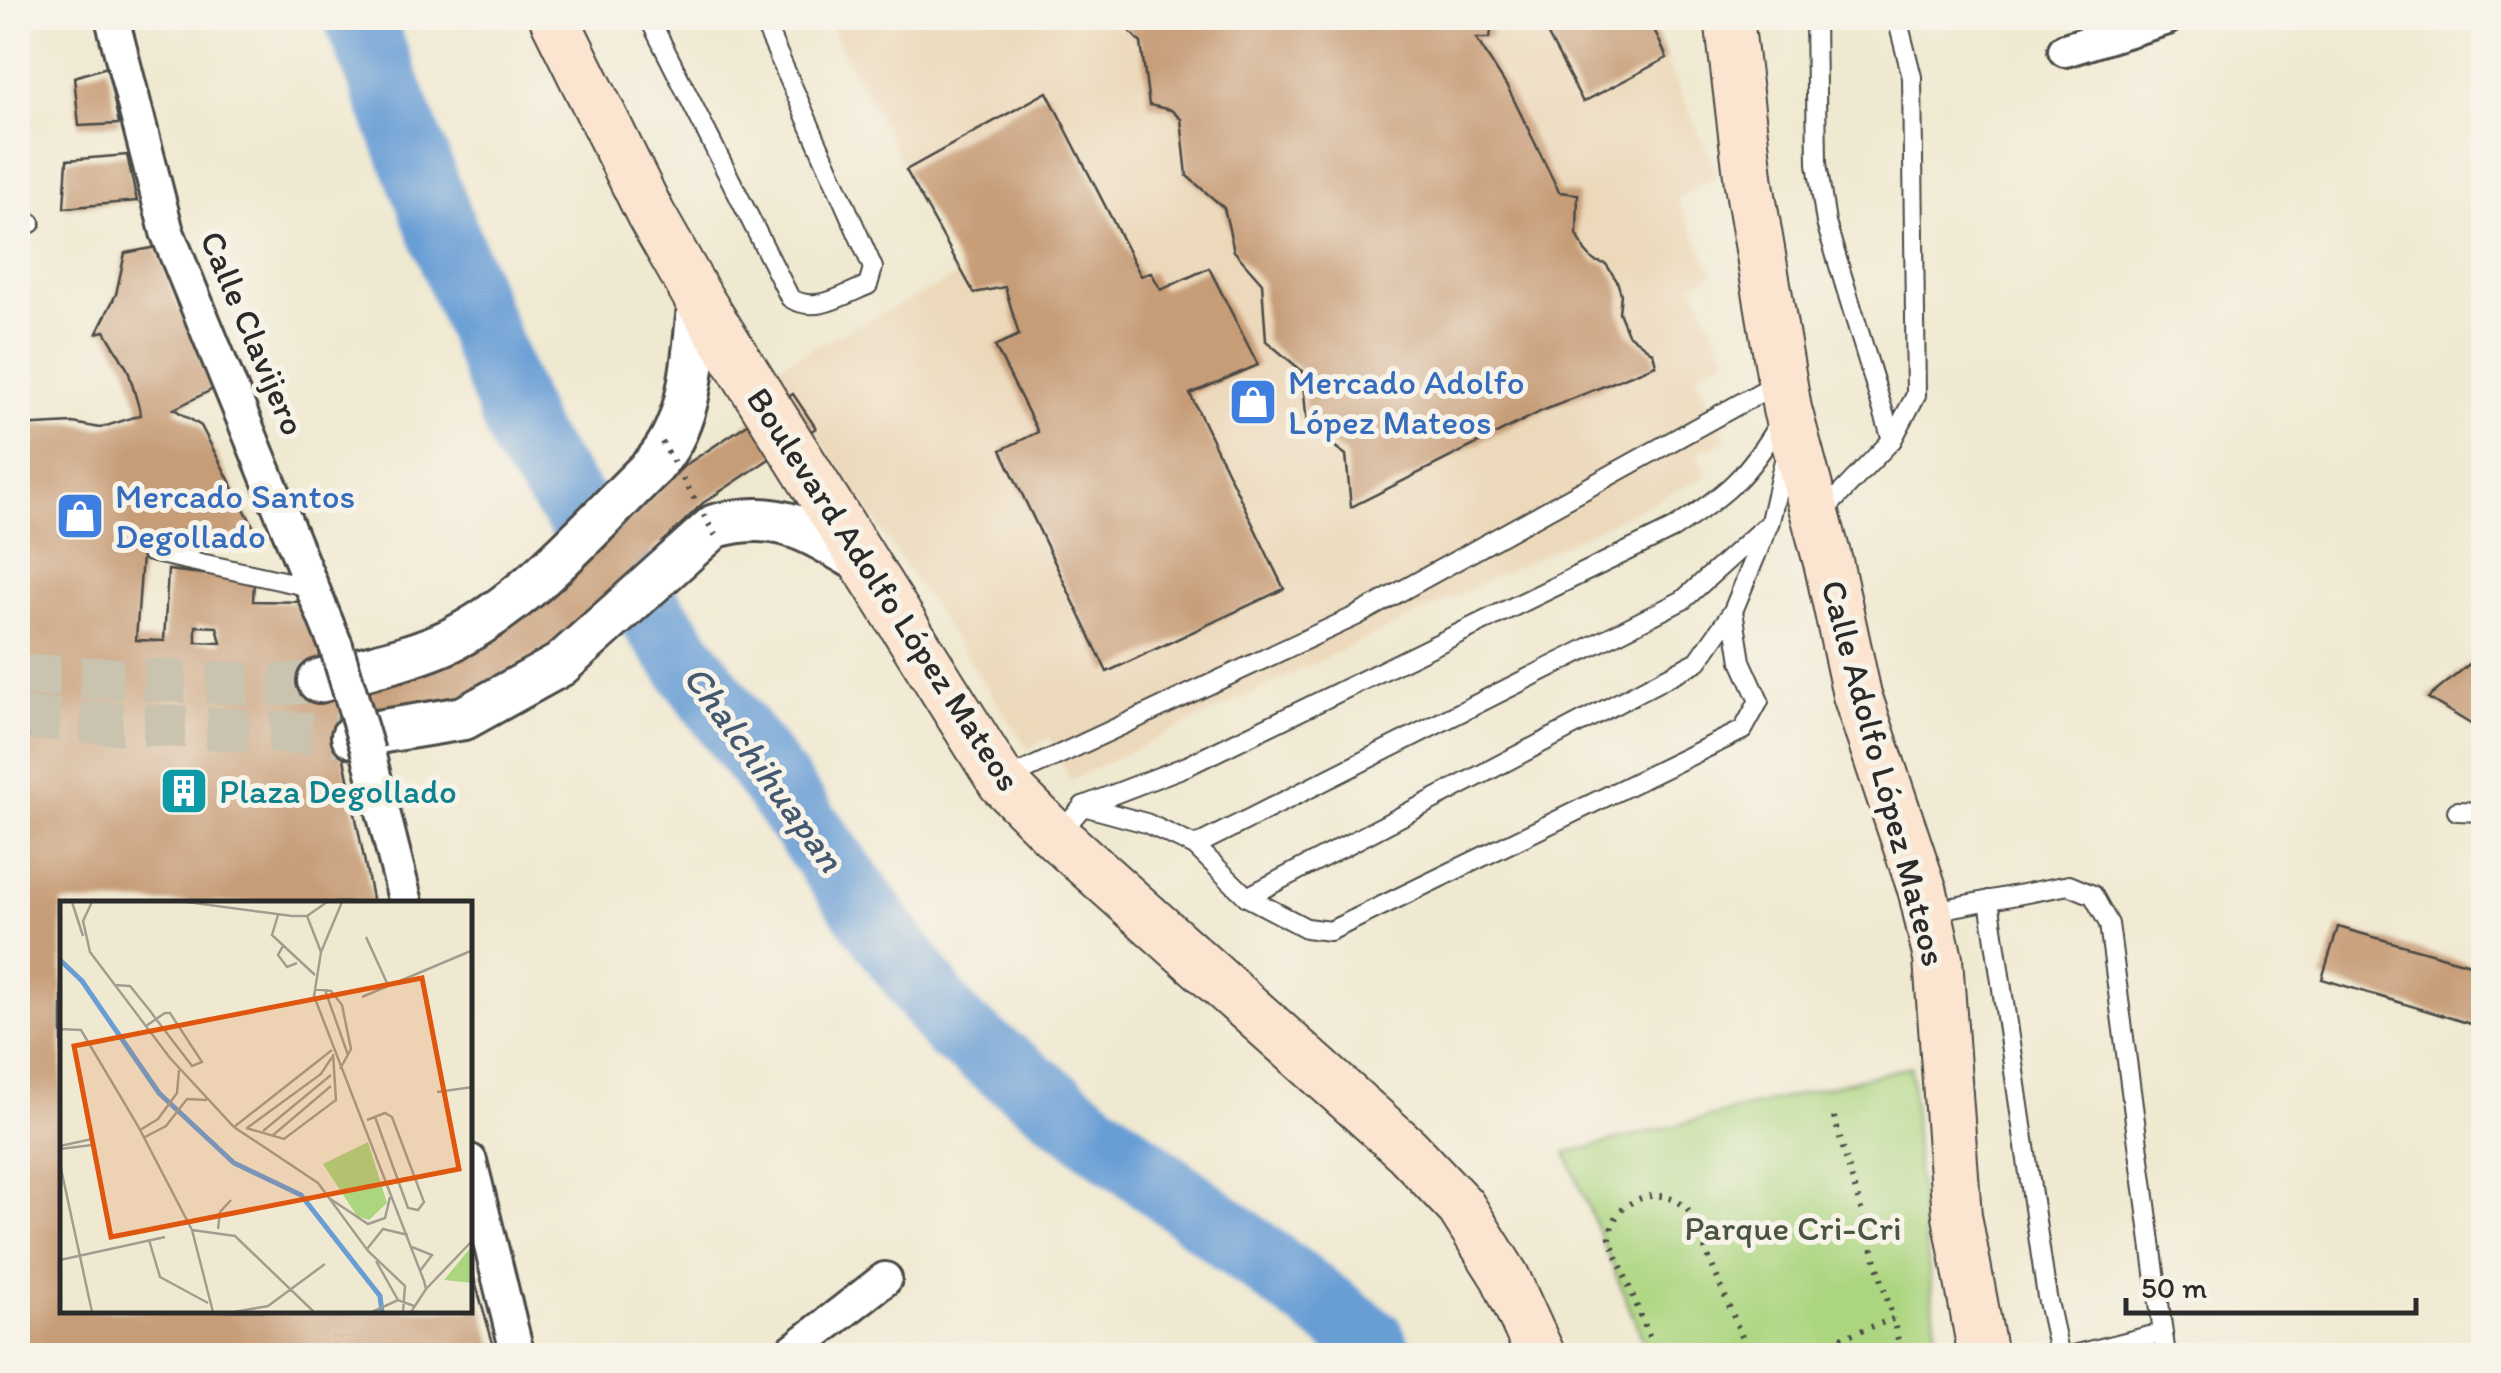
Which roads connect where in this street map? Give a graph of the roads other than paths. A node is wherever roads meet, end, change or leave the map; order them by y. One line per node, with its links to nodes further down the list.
1 (112, 18): 16 (street, Calle Clavijero)
2 (554, 18): 10 (main road, Boulevard Adolfo López Mateos)
3 (649, 18): 4 (lane)
4 (762, 18)
5 (1729, 18): 11 (main road, Calle Adolfo López Mateos)
6 (1816, 18): 12 (lane)
7 (1897, 18): 12 (lane)
8 (2167, 18): 9 (street)
9 (2065, 50)
10 (700, 301): 15 (main road, Boulevard Adolfo López Mateos); 18 (street)
11 (1785, 395): 13 (main road, Calle Adolfo López Mateos); 20 (lane); 23 (lane)
12 (1892, 440): 13 (lane)
13 (1794, 519): 17 (lane); 24 (lane); 28 (main road, Calle Adolfo López Mateos)
14 (150, 552): 16 (lane)
15 (859, 560): 19 (street); 20 (main road, Boulevard Adolfo López Mateos)
16 (316, 588): 18 (street, Calle Clavijero)
17 (1734, 612): 25 (lane); 25 (lane)
18 (328, 664): 19 (street, Calle Clavijero, bridge)
19 (360, 744): 27 (street, Calle Clavijero)
20 (1002, 782): 23 (main road, Boulevard Adolfo López Mateos)
21 (2457, 811): 22 (lane)
22 (2484, 812)
23 (1070, 822): 24 (lane); 34 (main road, Boulevard Adolfo López Mateos)
24 (1195, 846): 25 (lane)
25 (1248, 897)
26 (1989, 900): 28 (lane); 31 (lane); 36 (lane)
27 (405, 901)
28 (1928, 912): 35 (main road, Calle Adolfo López Mateos)
29 (472, 1169): 32 (street)
30 (885, 1279): 33 (street)
31 (2161, 1334): 37 (lane); 38 (lane)
32 (518, 1356)
33 (786, 1356)
34 (1541, 1356)
35 (1983, 1356)
36 (2060, 1356)
37 (2070, 1356)
38 (2166, 1356)

